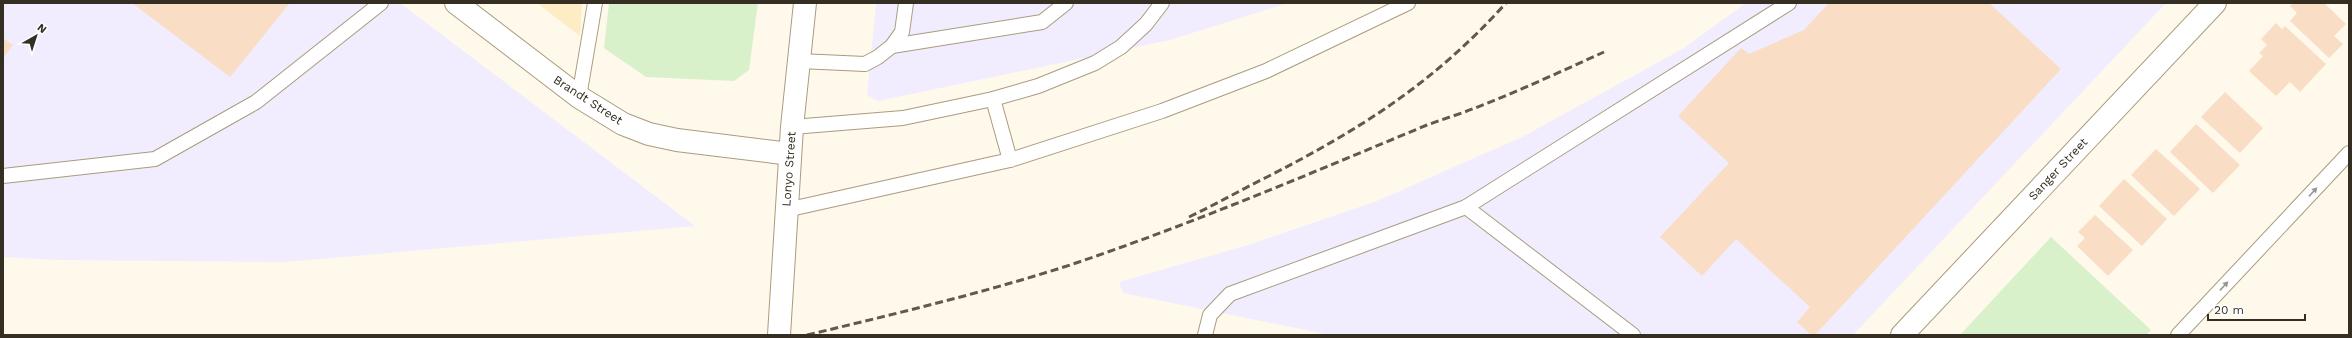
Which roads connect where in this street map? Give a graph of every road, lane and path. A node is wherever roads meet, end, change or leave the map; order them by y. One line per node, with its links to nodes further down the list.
1 (381, 3): 19 (lane)
2 (456, 3): 13 (street, Brandt Street)
3 (595, 3): 13 (lane)
4 (805, 3): 12 (street, Lonyo Street)
5 (906, 3): 11 (lane)
6 (1066, 3): 11 (lane)
7 (1162, 3): 14 (lane)
8 (1408, 3): 18 (lane)
9 (1789, 3): 20 (lane)
10 (2215, 3): 25 (street, Sanger Street)
11 (892, 46): 12 (lane)
12 (799, 61): 15 (street, Lonyo Street)
13 (579, 97): 17 (street, Brandt Street)
14 (993, 100): 15 (lane); 18 (lane)
15 (792, 127): 17 (street, Lonyo Street)
16 (2349, 153): 26 (lane, one-way to 16)
17 (790, 154): 21 (street, Lonyo Street)
18 (1010, 160): 21 (lane)
19 (3, 176)
20 (1466, 207): 23 (lane); 24 (lane)
21 (786, 210): 22 (street, Lonyo Street)
22 (779, 335)
23 (1205, 335)
24 (1633, 335)
25 (1902, 335)
26 (2178, 335)

